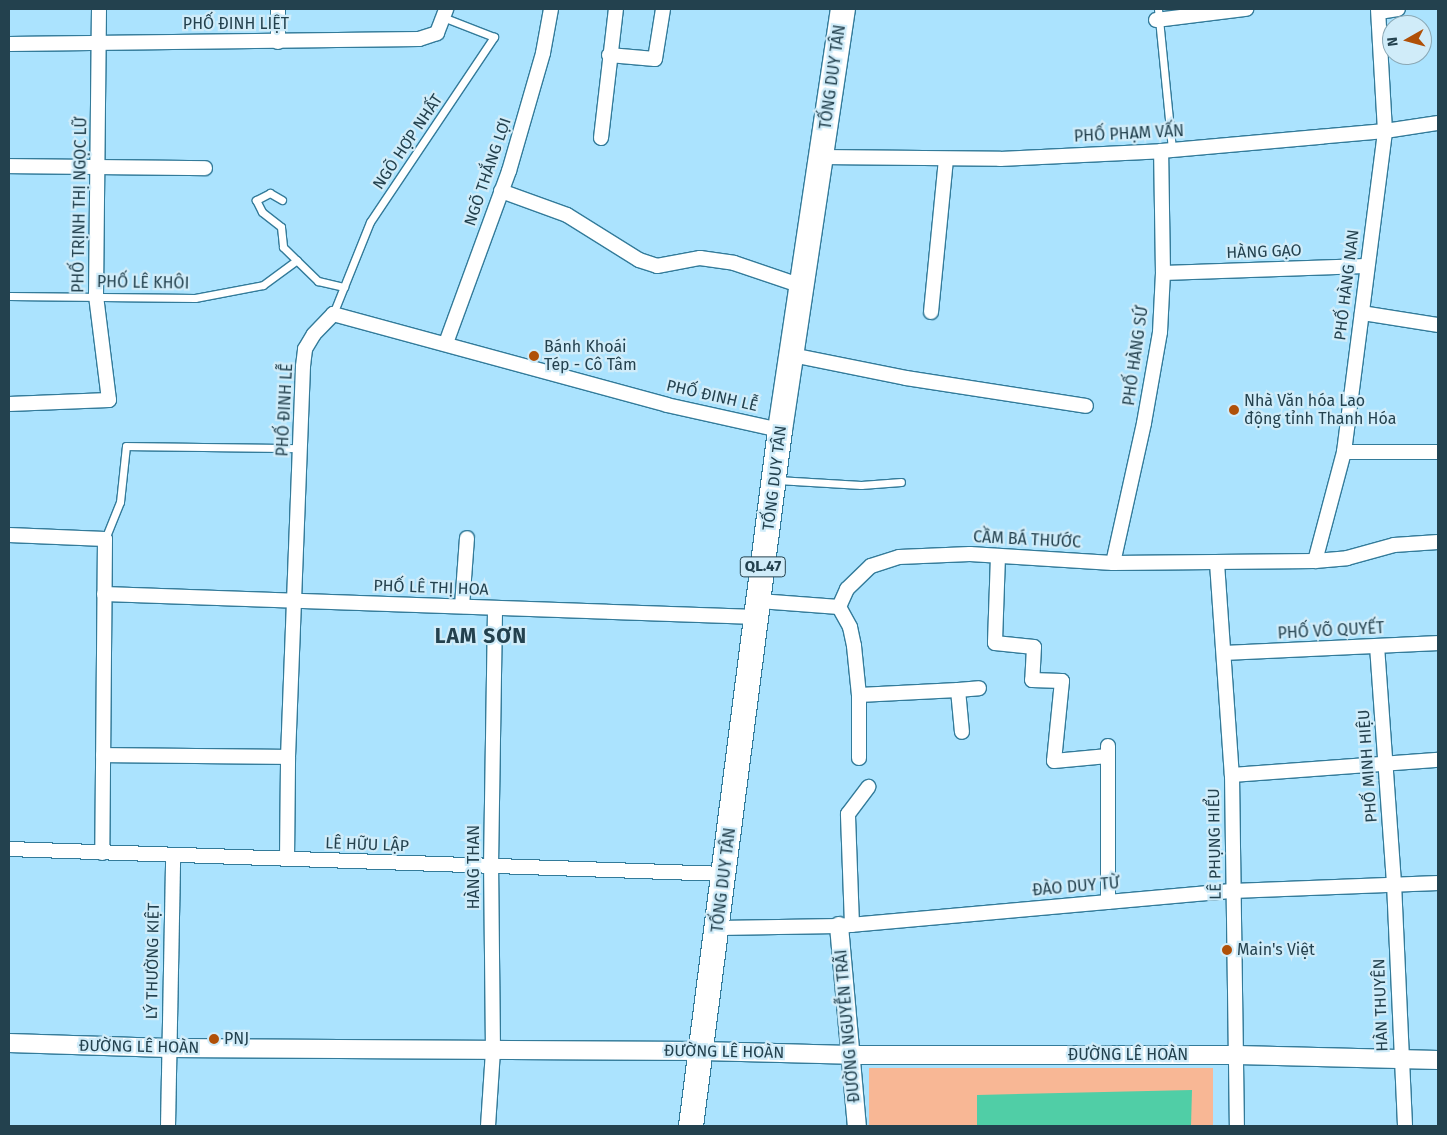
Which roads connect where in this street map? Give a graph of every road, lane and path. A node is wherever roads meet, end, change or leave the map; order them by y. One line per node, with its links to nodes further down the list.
1 (99, 9): 12 (street, PHỐ TRỊNH THỊ NGỌC LỮ)
2 (278, 9): 13 (street)
3 (551, 9): 25 (street, NGÕ THẮNG LỢI)
4 (616, 9): 15 (street)
5 (663, 9): 15 (street)
6 (843, 9): 20 (highway, TỐNG DUY TÂN / QL.47)
7 (1246, 9): 11 (street)
8 (1398, 9): 9 (street)
9 (1379, 10): 17 (street, PHỐ HÀNG NAN)
10 (446, 13): 13 (street, PHỐ ĐINH LIỆT); 31 (lane, NGÕ HỢP NHẤT)
11 (1157, 14): 19 (lane)
12 (99, 42): 13 (street, PHỐ ĐINH LIỆT); 14 (street, PHỐ ĐINH LIỆT); 23 (street, PHỐ TRỊNH THỊ NGỌC LỮ)
13 (278, 42)
14 (9, 44)
15 (609, 55): 18 (street)
16 (1438, 123): 17 (street, PHỐ PHẠM VẤN)
17 (1385, 131): 19 (street, PHỐ PHẠM VẤN); 28 (street, PHỐ HÀNG NAN)
18 (601, 138)
19 (1167, 151): 21 (street, PHỐ PHẠM VẤN); 29 (street, PHỐ HÀNG SỨ)
20 (821, 157): 21 (street, PHỐ PHẠM VẤN); 30 (highway, TỐNG DUY TÂN / QL.47)
21 (946, 160): 34 (street)
22 (9, 166): 23 (street)
23 (98, 166): 24 (street); 32 (street, PHỐ TRỊNH THỊ NGỌC LỮ)
24 (205, 168)
25 (502, 191): 30 (street); 38 (street, NGÕ THẮNG LỢI)
26 (282, 200): 27 (lane)
27 (297, 260): 31 (lane); 32 (lane, PHỐ LÊ KHÔI)
28 (1366, 266): 29 (street, HÀNG GẠO); 35 (street, PHỐ HÀNG NAN)
29 (1163, 273): 54 (street, PHỐ HÀNG SỨ)
30 (802, 286): 39 (highway, TỐNG DUY TÂN / QL.47)
31 (344, 287): 36 (lane, NGÕ HỢP NHẤT)
32 (96, 295): 33 (lane, PHỐ LÊ KHÔI); 40 (street, PHỐ TRỊNH THỊ NGỌC LỮ)
33 (9, 296)
34 (931, 312)
35 (1362, 313): 37 (street); 44 (street, PHỐ HÀNG NAN)
36 (333, 314): 38 (street, PHỐ ĐINH LỄ); 43 (street, PHỐ ĐINH LỄ)
37 (1438, 325)
38 (446, 342): 42 (street, PHỐ ĐINH LỄ)
39 (792, 355): 41 (street); 42 (highway, TỐNG DUY TÂN / QL.47)
40 (9, 404)
41 (1086, 406)
42 (780, 430): 46 (highway, TỐNG DUY TÂN / QL.47)
43 (300, 448): 50 (lane); 57 (street, PHỐ ĐINH LỄ)
44 (1344, 452): 45 (street); 53 (street, PHỐ HÀNG NAN)
45 (1438, 452)
46 (774, 480): 47 (lane); 61 (highway, TỐNG DUY TÂN / QL.47)
47 (901, 482)
48 (9, 536): 50 (street)
49 (467, 538): 58 (street)
50 (105, 539): 56 (street)
51 (1438, 542): 53 (street, CẦM BÁ THƯỚC)
52 (998, 556): 54 (street, CẦM BÁ THƯỚC); 59 (street, CẦM BÁ THƯỚC); 85 (street)
53 (1315, 561): 55 (street, CẦM BÁ THƯỚC)
54 (1113, 563): 55 (street, CẦM BÁ THƯỚC)
55 (1217, 563): 64 (street, LÊ PHỤNG HIỂU)
56 (104, 594): 57 (street, PHỐ LÊ THỊ HOA); 69 (street)
57 (295, 601): 58 (street, PHỐ LÊ THỊ HOA); 70 (street, PHỐ ĐINH LỄ)
58 (462, 606): 60 (street, PHỐ LÊ THỊ HOA)
59 (839, 607): 61 (street); 67 (street)
60 (495, 608): 61 (street, PHỐ LÊ THỊ HOA); 80 (street, HÀNG THAN)
61 (758, 609): 81 (highway, TỐNG DUY TÂN / QL.47)
62 (1438, 643): 63 (street, PHỐ VÕ QUYẾT)
63 (1377, 646): 64 (street, PHỐ VÕ QUYẾT); 73 (street, PHỐ MINH HIỆU)
64 (1225, 653): 74 (street, LÊ PHỤNG HIỂU)
65 (979, 688): 66 (street)
66 (958, 690): 67 (street); 68 (street)
67 (859, 694): 71 (street)
68 (962, 732)
69 (103, 755): 70 (street); 77 (street)
70 (288, 757): 79 (street, PHỐ ĐINH LỄ)
71 (859, 758)
72 (1438, 760): 73 (street)
73 (1385, 764): 74 (street); 82 (street, PHỐ MINH HIỆU)
74 (1232, 775): 84 (street, LÊ PHỤNG HIỂU)
75 (868, 787): 86 (street)
76 (9, 849): 77 (street, LÊ HỮU LẬP)
77 (102, 853): 78 (street, LÊ HỮU LẬP)
78 (173, 856): 79 (street, LÊ HỮU LẬP); 89 (street, LÝ THƯỜNG KIỆT)
79 (287, 860): 80 (street, LÊ HỮU LẬP)
80 (491, 866): 81 (street, LÊ HỮU LẬP); 90 (street, HÀNG THAN)
81 (725, 874): 87 (highway, TỐNG DUY TÂN / QL.47)
82 (1394, 883): 83 (street, ĐÀO DUY TỪ); 84 (street, ĐÀO DUY TỪ); 94 (street, HÀN THUYÊN)
83 (1438, 883)
84 (1233, 891): 85 (street, ĐÀO DUY TỪ); 93 (street, LÊ PHỤNG HIỂU)
85 (1108, 902): 86 (street, ĐÀO DUY TỪ)
86 (846, 925): 87 (street, ĐÀO DUY TỪ); 92 (street, ĐƯỜNG NGUYỄN TRÃI)
87 (718, 928): 91 (highway, TỐNG DUY TÂN / QL.47)
88 (9, 1043): 89 (street, ĐƯỜNG LÊ HOÀN)
89 (168, 1048): 90 (street, ĐƯỜNG LÊ HOÀN); 96 (street, LÝ THƯỜNG KIỆT)
90 (493, 1051): 91 (street, ĐƯỜNG LÊ HOÀN); 97 (street, HÀNG THAN)
91 (702, 1051): 92 (street, ĐƯỜNG LÊ HOÀN); 98 (highway, TỐNG DUY TÂN / QL.47)
92 (850, 1055): 93 (street, ĐƯỜNG LÊ HOÀN); 99 (street, ĐƯỜNG NGUYỄN TRÃI)
93 (1237, 1055): 94 (street, ĐƯỜNG LÊ HOÀN); 100 (street, LÊ PHỤNG HIỂU)
94 (1400, 1060): 95 (street, ĐƯỜNG LÊ HOÀN); 101 (street, HÀN THUYÊN)
95 (1438, 1060)
96 (168, 1126)
97 (488, 1126)
98 (691, 1126)
99 (857, 1126)
100 (1237, 1126)
101 (1405, 1126)

